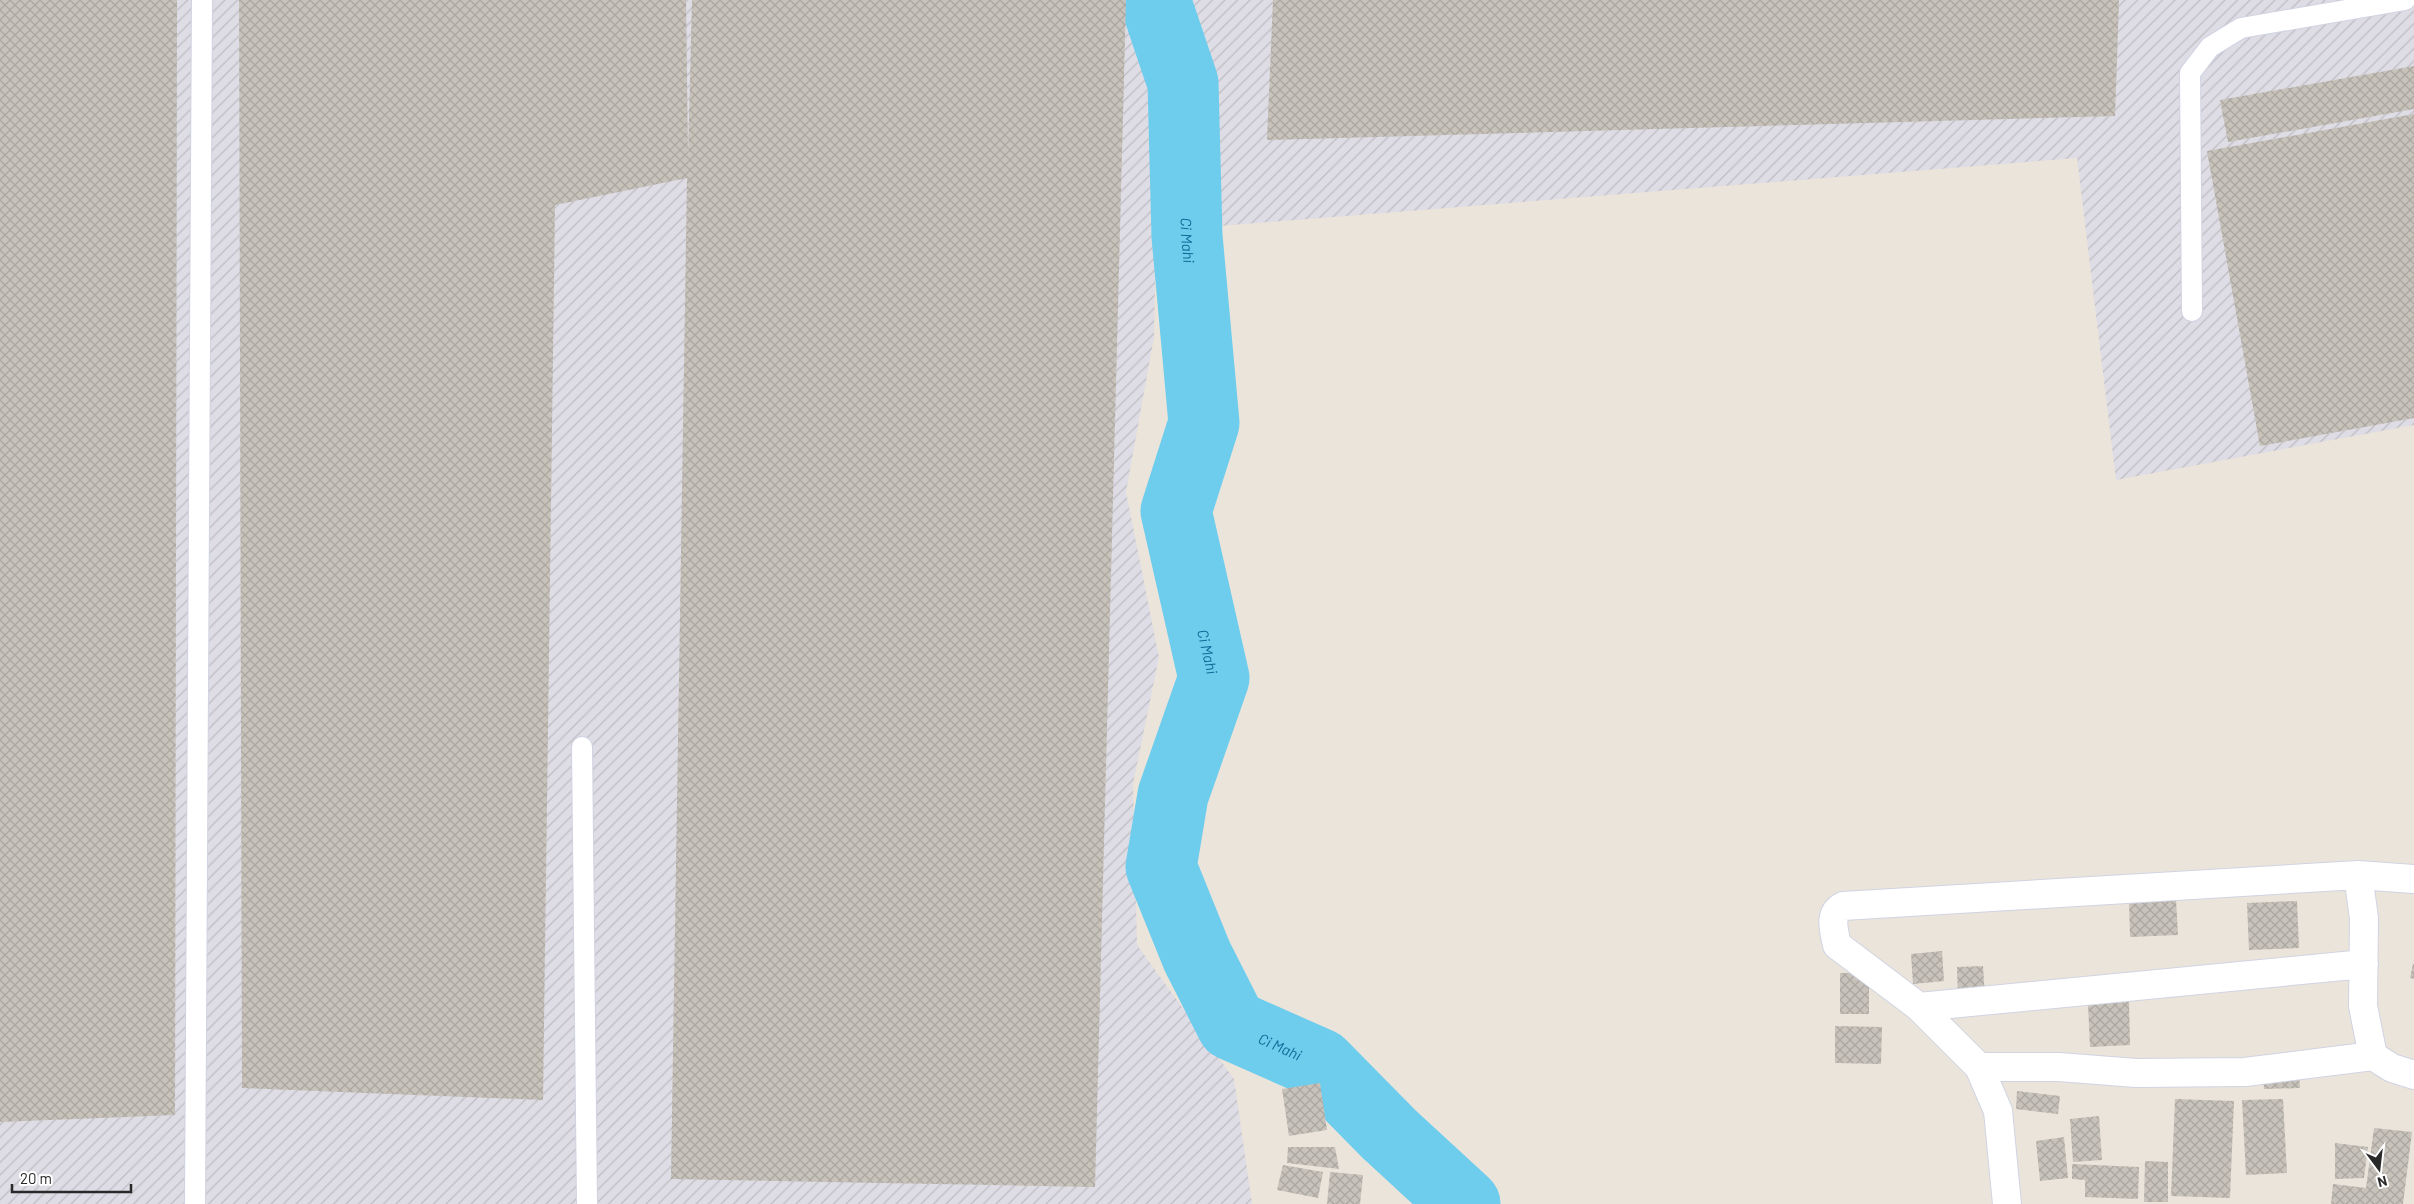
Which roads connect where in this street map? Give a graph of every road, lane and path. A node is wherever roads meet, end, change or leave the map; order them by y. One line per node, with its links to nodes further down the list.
1 (202, 0): 13 (lane)
2 (2405, 0): 3 (lane)
3 (2192, 311)
4 (582, 747): 14 (lane)
5 (2358, 875): 6 (street); 7 (street); 8 (street)
6 (2414, 879)
7 (2364, 964): 8 (street); 9 (street)
8 (1919, 1006): 10 (street)
9 (2373, 1056): 10 (street); 11 (street)
10 (1979, 1067): 12 (street)
11 (2414, 1076)
12 (2003, 1203)
13 (195, 1204)
14 (586, 1204)

